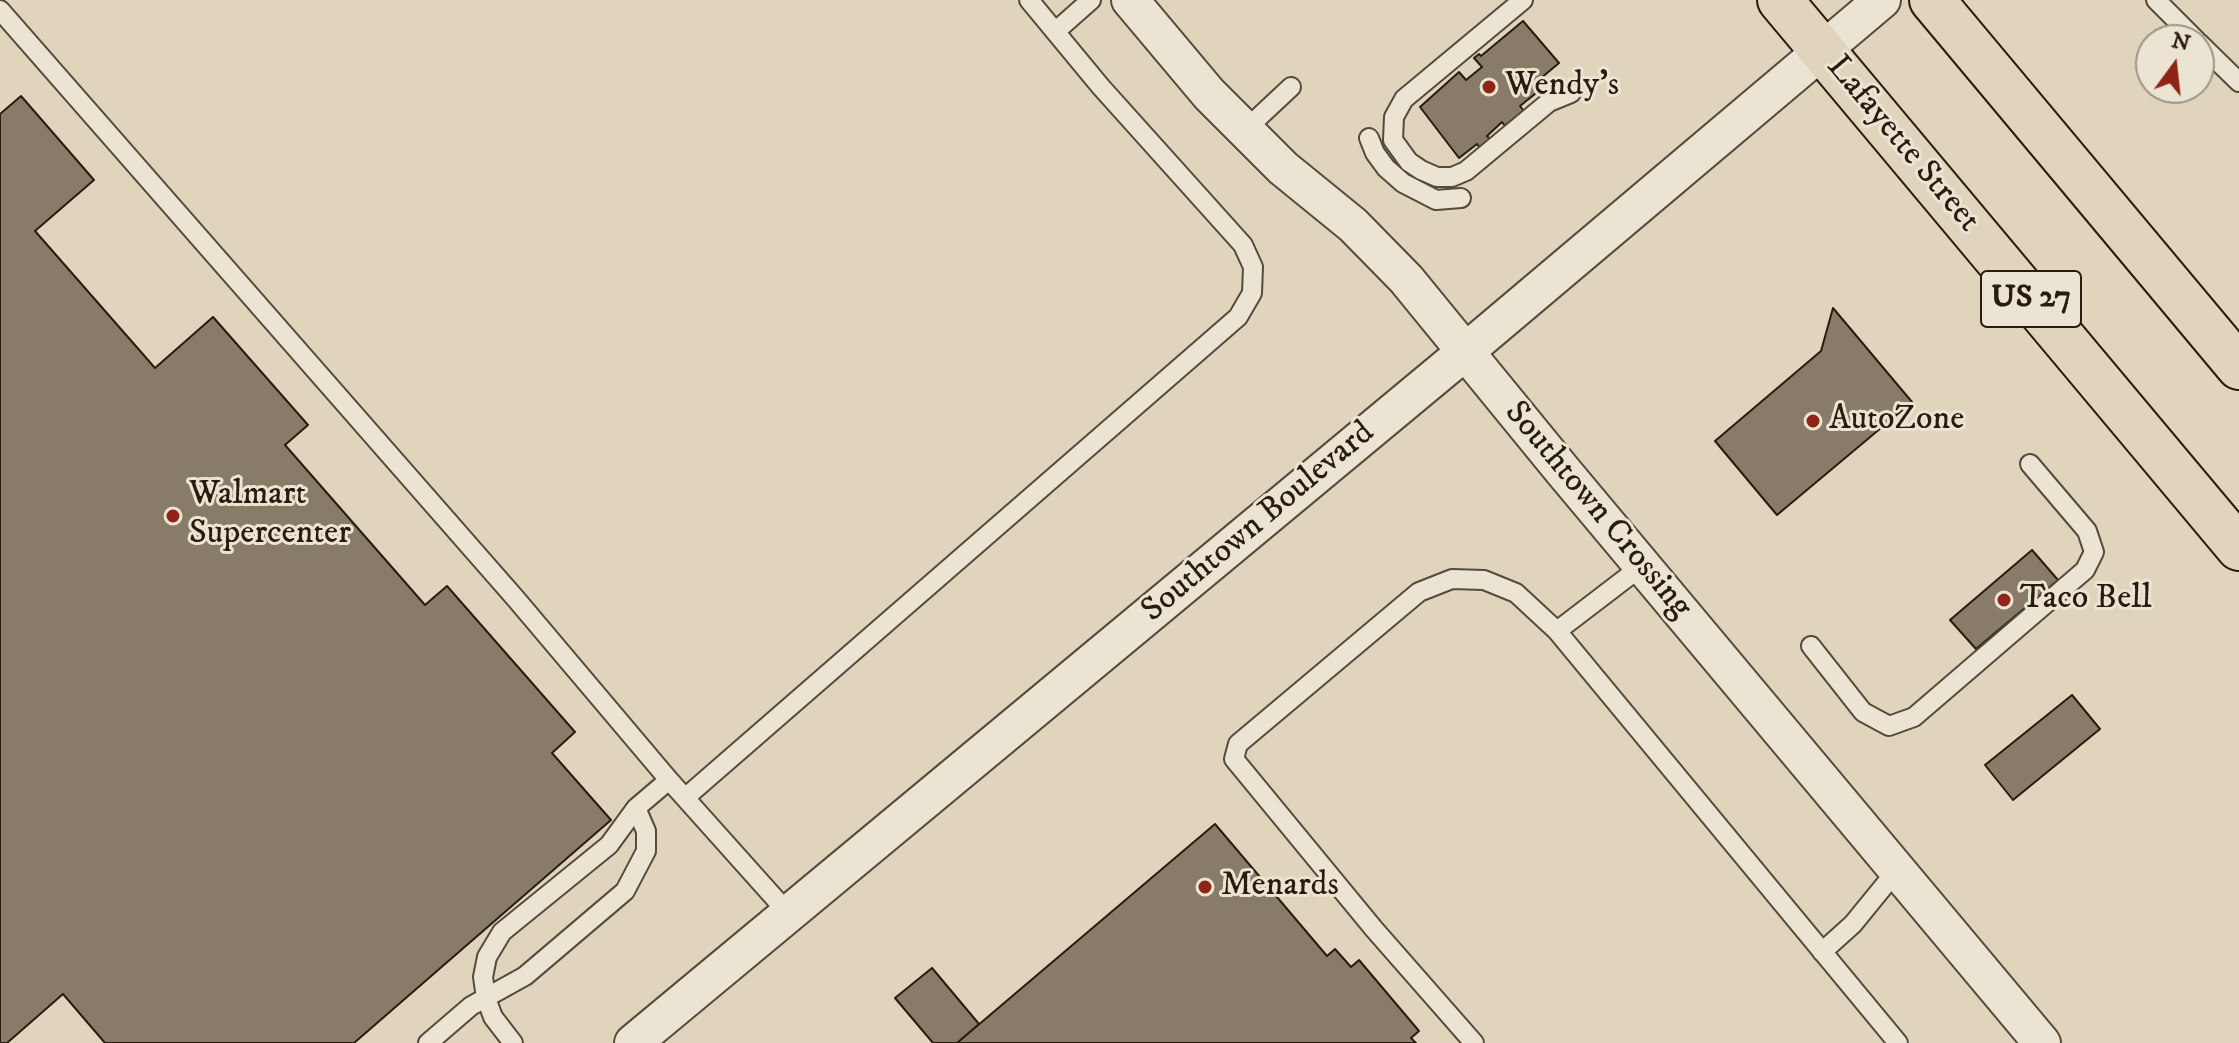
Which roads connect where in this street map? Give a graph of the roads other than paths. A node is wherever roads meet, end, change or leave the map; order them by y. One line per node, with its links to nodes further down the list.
1 (1029, 0): 11 (lane)
2 (1091, 0): 11 (lane)
3 (1130, 0): 17 (street, Southtown Crossing)
4 (1523, 0): 16 (lane)
5 (1780, 0): 12 (highway, Lafayette Street / US 27)
6 (1882, 0): 12 (street, Southtown Boulevard)
7 (1932, 0): 21 (highway)
8 (2156, 0): 10 (lane)
9 (0, 10): 27 (lane)
10 (2181, 24)
11 (1056, 31): 28 (lane)
12 (1822, 51): 20 (street, Southtown Boulevard); 23 (highway, Lafayette Street / US 27)
13 (2215, 58): 14 (lane)
14 (2239, 82)
15 (1291, 87): 17 (lane)
16 (1571, 93)
17 (1245, 130): 20 (street, Southtown Crossing)
18 (1369, 138): 19 (lane)
19 (1461, 198)
20 (1465, 352): 24 (street, Southtown Crossing); 31 (street, Southtown Boulevard)
21 (2239, 367)
22 (2030, 464): 26 (lane)
23 (2239, 548)
24 (1642, 566): 25 (lane); 30 (street, Southtown Crossing)
25 (1557, 631): 32 (lane); 37 (lane)
26 (1811, 646)
27 (669, 780): 28 (lane); 29 (lane)
28 (686, 797): 31 (lane)
29 (636, 808): 33 (lane); 33 (lane)
30 (1897, 870): 32 (lane); 39 (street, Southtown Crossing)
31 (788, 913): 36 (street, Southtown Boulevard)
32 (1822, 952): 38 (lane)
33 (486, 998): 34 (lane); 35 (lane)
34 (428, 1043)
35 (513, 1043)
36 (633, 1043)
37 (1474, 1043)
38 (1898, 1043)
39 (2042, 1043)

